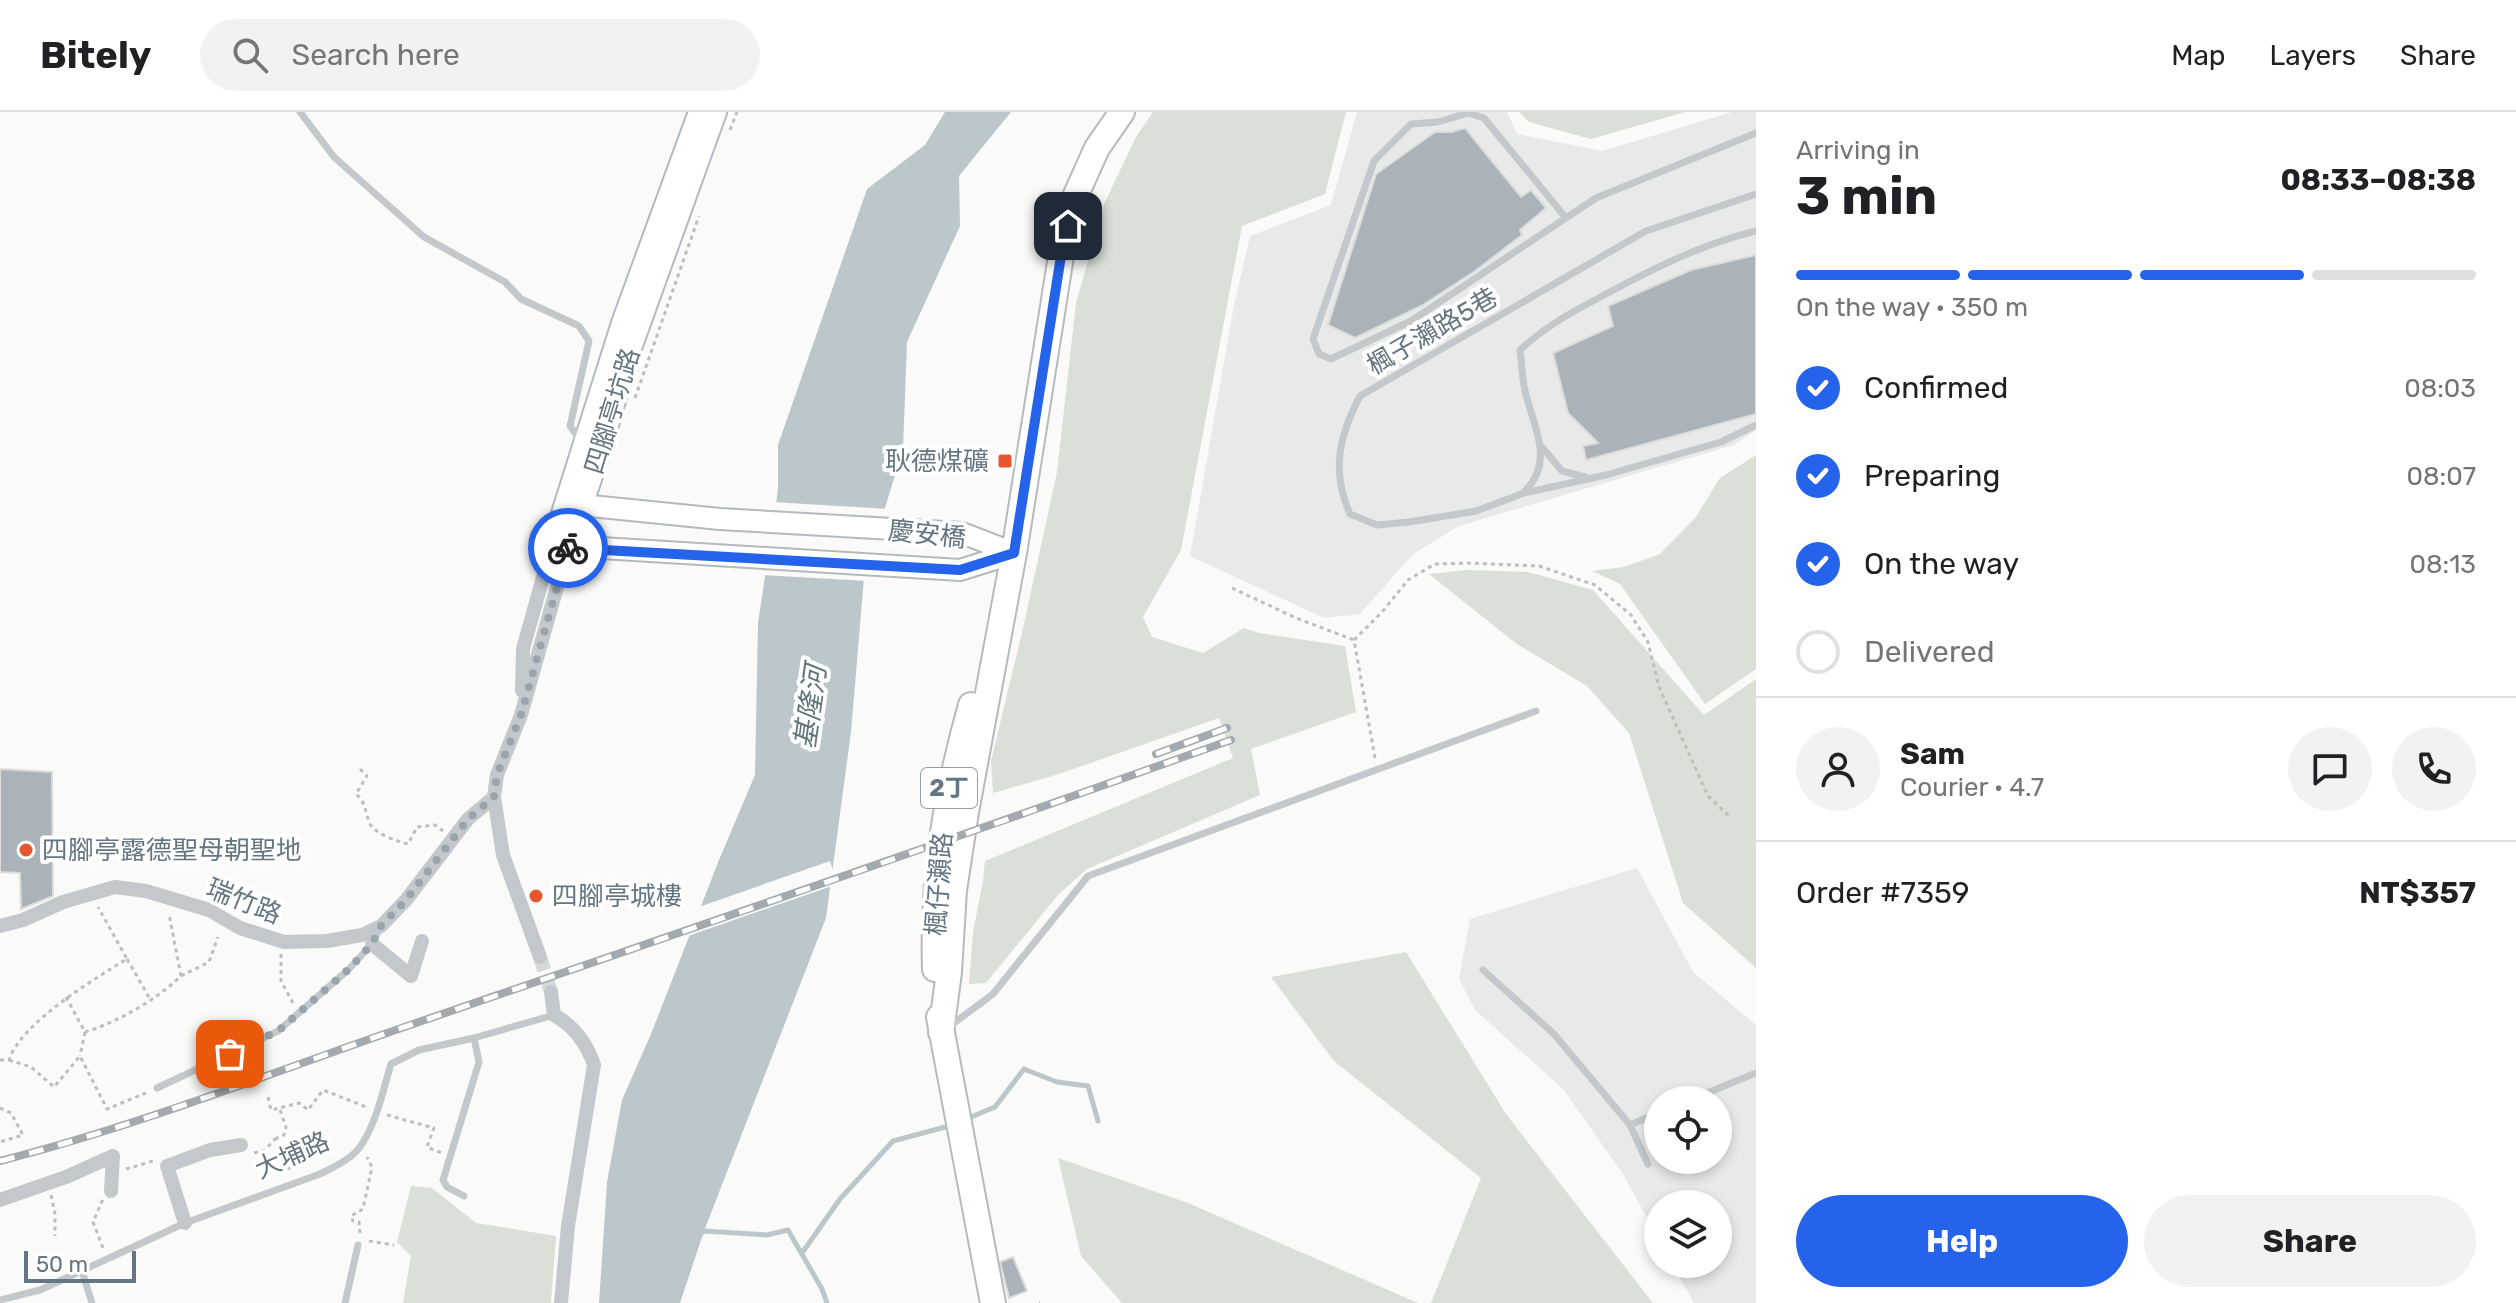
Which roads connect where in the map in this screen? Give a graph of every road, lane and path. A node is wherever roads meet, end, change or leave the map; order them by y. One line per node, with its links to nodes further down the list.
1 (300, 112): 14 (lane)
2 (699, 112): 14 (street, 四腳亭坑路)
3 (716, 112): 18 (street, 四腳亭坑路)
4 (737, 112): 7 (path)
5 (1122, 112): 20 (main road, 楓仔瀨路 / 2丁)
6 (1756, 133): 10 (lane)
7 (728, 135)
8 (1756, 194): 17 (lane, 楓子瀨路5巷)
9 (702, 206): 12 (path)
10 (1566, 218): 10 (lane)
11 (1756, 231): 15 (lane)
12 (634, 402)
13 (1756, 425): 16 (lane, 楓子瀨路5巷)
14 (583, 443): 18 (street, 四腳亭坑路)
15 (1541, 445): 16 (lane); 17 (lane)
16 (1606, 475): 17 (lane, 楓子瀨路5巷)
17 (1524, 493)
18 (573, 505): 19 (street, 四腳亭坑路); 20 (street, 慶安橋)
19 (560, 546): 20 (street, 慶安橋); 26 (street, 四腳亭坑路)
20 (1014, 553): 47 (main road, 楓仔瀨路 / 2丁)
21 (1232, 588): 22 (path)
22 (1354, 640): 25 (path); 27 (path)
23 (1536, 711): 25 (lane)
24 (360, 769): 28 (path)
25 (1377, 770): 47 (lane)
26 (494, 797): 28 (street, 瑞竹路); 37 (street)
27 (1730, 817)
28 (448, 845): 32 (street, 瑞竹路)
29 (90, 894): 30 (street, 瑞竹路); 31 (street, 瑞竹路); 38 (path)
30 (166, 898): 35 (street, 瑞竹路); 40 (path)
31 (0, 926)
32 (381, 926): 35 (street, 瑞竹路); 36 (lane, 瑞竹路)
33 (218, 937): 40 (path)
34 (422, 941): 36 (street)
35 (284, 942): 44 (path)
36 (372, 944): 44 (lane, 瑞竹路)
37 (540, 957)
38 (127, 959): 42 (path); 43 (path)
39 (1483, 970): 60 (lane)
40 (181, 976): 43 (path)
41 (551, 992): 45 (street)
42 (66, 997): 46 (path); 51 (path)
43 (150, 999): 46 (path)
44 (301, 1011): 54 (lane, 瑞竹路)
45 (554, 1015): 48 (lane, 大埔路); 83 (street)
46 (85, 1032): 49 (path)
47 (941, 1032): 84 (main road, 楓仔瀨路 / 2丁)
48 (474, 1038): 58 (lane, 大埔路); 66 (lane)
49 (80, 1056): 51 (path); 54 (path)
50 (0, 1060): 51 (path)
51 (9, 1060)
52 (1756, 1073): 53 (lane)
53 (1724, 1086)
54 (157, 1088)
55 (268, 1097): 56 (path)
56 (279, 1107): 58 (path); 61 (path)
57 (0, 1108): 62 (path)
58 (376, 1110): 64 (lane, 大埔路); 66 (path)
59 (1644, 1119): 60 (lane)
60 (1630, 1125): 65 (lane)
61 (275, 1139): 63 (path); 70 (path)
62 (0, 1142)
63 (241, 1145): 67 (street)
64 (361, 1147): 70 (lane, 大埔路); 77 (path)
65 (1644, 1155)
66 (451, 1156): 72 (lane)
67 (167, 1166): 68 (path); 74 (street)
68 (112, 1175): 69 (street); 71 (street)
69 (49, 1183): 73 (street); 75 (path)
70 (294, 1183): 74 (lane, 大埔路)
71 (111, 1191): 78 (path)
72 (464, 1196)
73 (0, 1200)
74 (185, 1223): 78 (lane, 大埔路)
75 (55, 1236)
76 (358, 1245): 82 (lane)
77 (394, 1245)
78 (106, 1260): 79 (lane, 大埔路)
79 (82, 1271): 80 (lane, 大埔路); 81 (lane)
80 (0, 1300)
81 (92, 1303)
82 (345, 1303)
83 (561, 1303)
84 (993, 1303)

